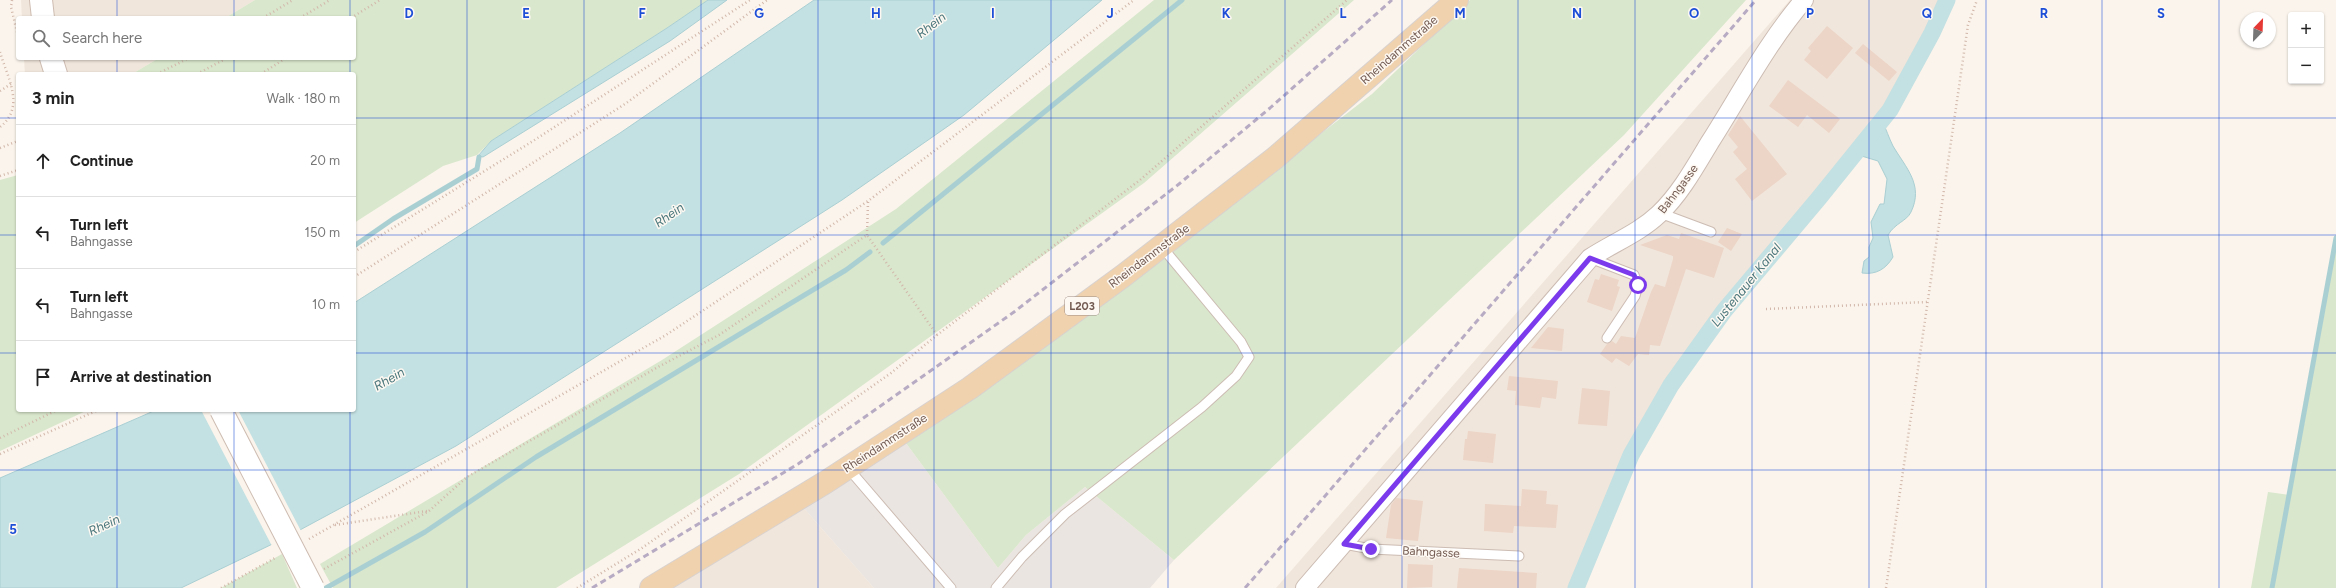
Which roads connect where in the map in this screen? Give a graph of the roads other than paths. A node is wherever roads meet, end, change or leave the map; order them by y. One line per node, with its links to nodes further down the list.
1 (40, 0): 4 (main road)
2 (1457, 0): 9 (main road, Rheindammstraße / L203)
3 (1804, 0): 7 (street, Bahngasse)
4 (43, 16)
5 (52, 60): 6 (main road)
6 (55, 72)
7 (1660, 213): 8 (lane); 10 (street, Bahngasse)
8 (1711, 232)
9 (1162, 247): 13 (main road, Rheindammstraße / L203); 19 (lane)
10 (1590, 258): 11 (lane); 14 (street, Bahngasse)
11 (1607, 338)
12 (222, 412): 16 (main road, bridge)
13 (848, 468): 17 (main road, Rheindammstraße / L203); 18 (lane)
14 (1344, 544): 15 (lane, Bahngasse); 20 (street, Bahngasse)
15 (1519, 556)
16 (316, 580)
17 (651, 588)
18 (951, 588)
19 (996, 588)
20 (1304, 588)

